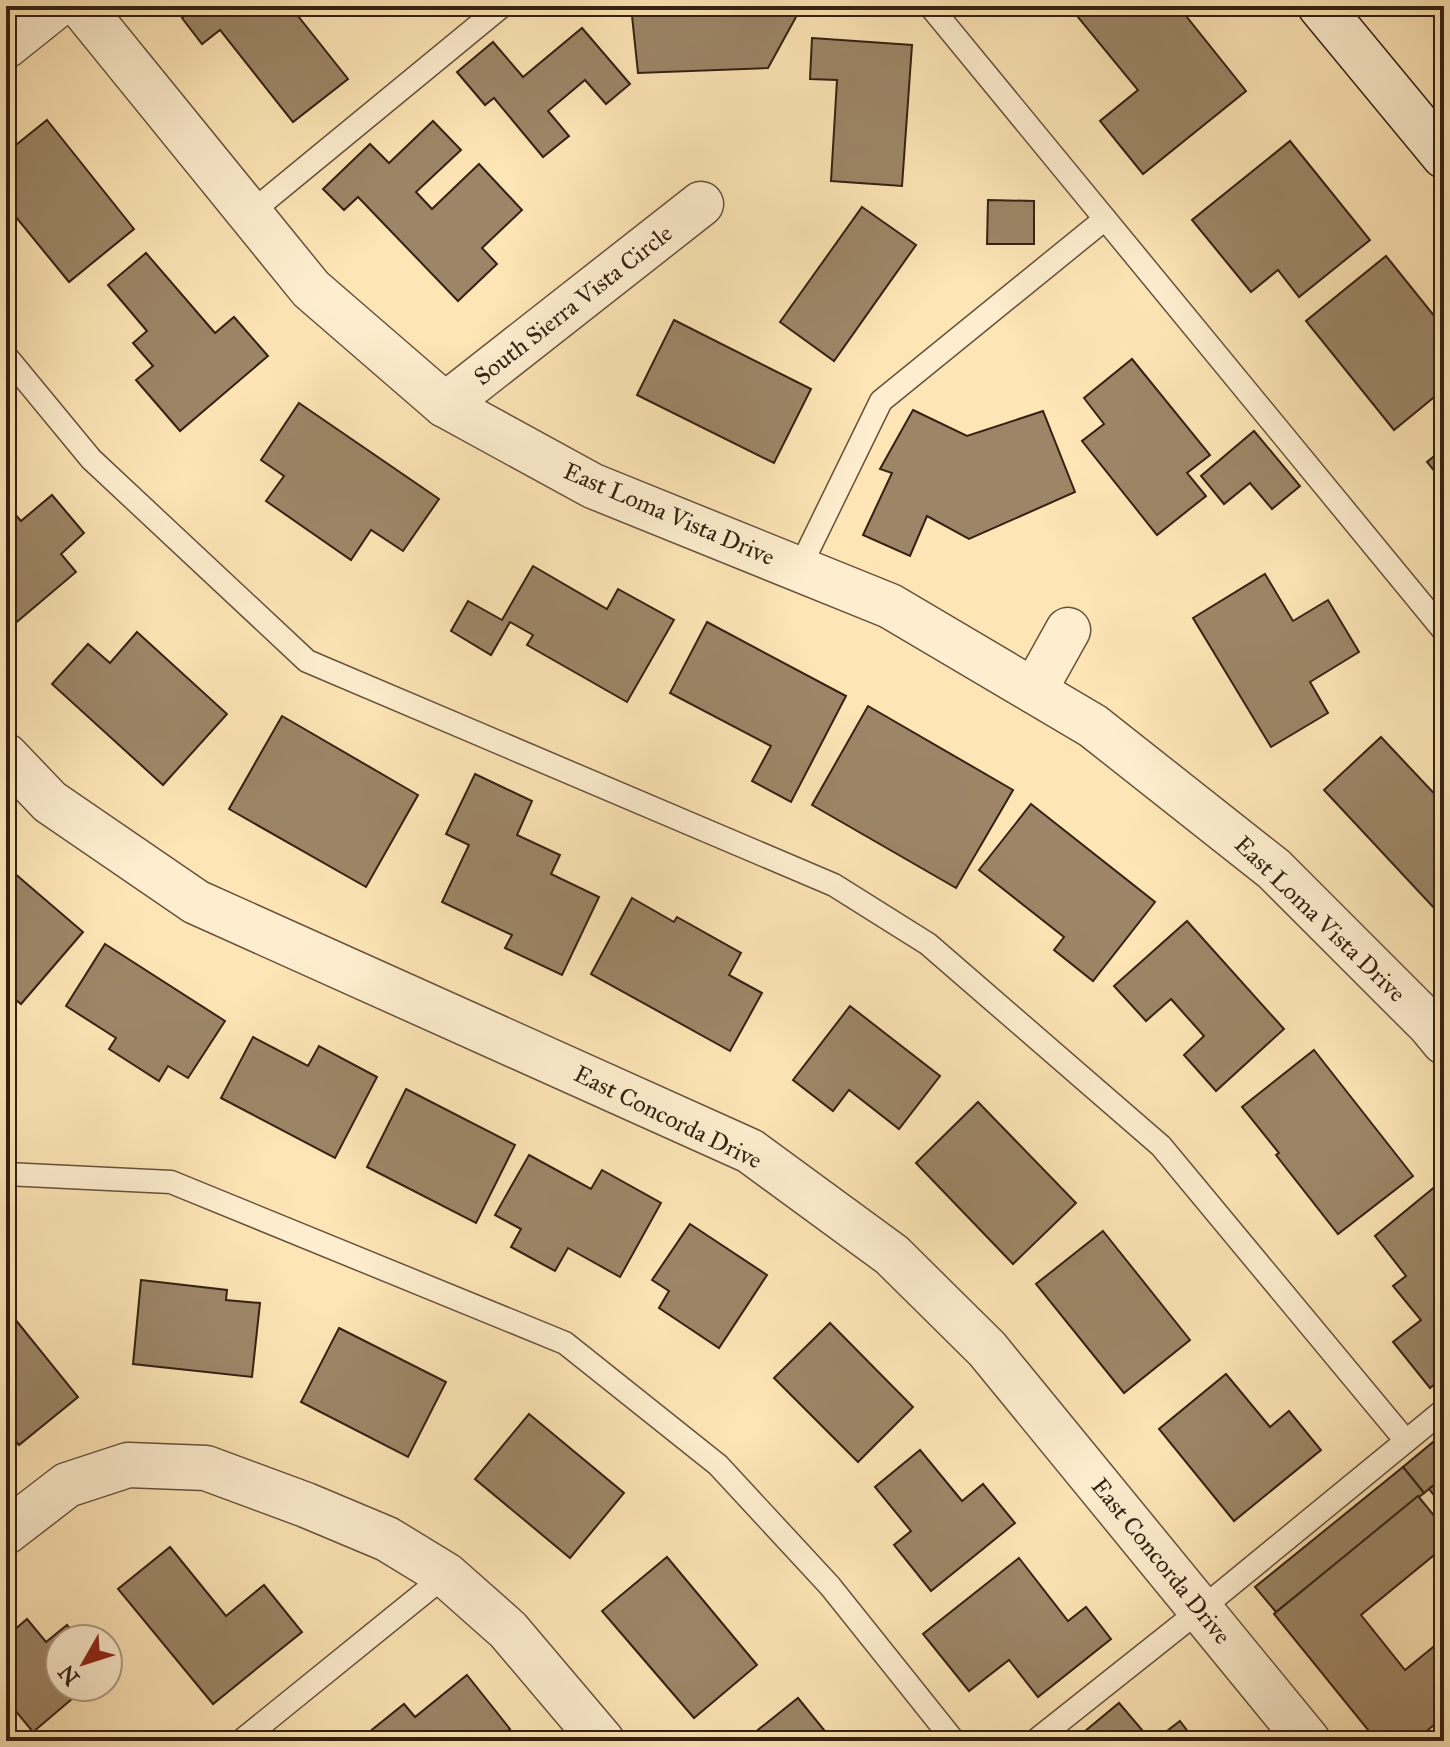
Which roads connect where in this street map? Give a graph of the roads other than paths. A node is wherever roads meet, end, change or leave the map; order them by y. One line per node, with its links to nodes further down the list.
1 (56, 6): 6 (street)
2 (81, 6): 9 (street, East Loma Vista Drive)
3 (502, 6): 9 (lane)
4 (930, 6): 10 (lane)
5 (1320, 6): 7 (street)
6 (6, 46)
7 (1444, 156)
8 (701, 204): 12 (street, South Sierra Vista Circle)
9 (249, 214): 12 (street, East Loma Vista Drive)
10 (1105, 219): 13 (lane); 15 (lane)
11 (6, 356): 21 (lane)
12 (445, 405): 13 (street, East Loma Vista Drive)
13 (799, 569): 16 (street, East Loma Vista Drive)
14 (1068, 630): 16 (street)
15 (1444, 631)
16 (1034, 691): 18 (street, East Loma Vista Drive)
17 (6, 756): 24 (street, East Concorda Drive)
18 (1444, 1042)
19 (6, 1174): 27 (lane)
20 (1444, 1410): 21 (lane)
21 (1406, 1441): 24 (lane)
22 (6, 1532): 23 (street)
23 (446, 1575): 25 (lane); 26 (street)
24 (1200, 1610): 28 (lane); 29 (street, East Concorda Drive)
25 (241, 1741)
26 (602, 1741)
27 (954, 1741)
28 (1035, 1741)
29 (1308, 1741)

